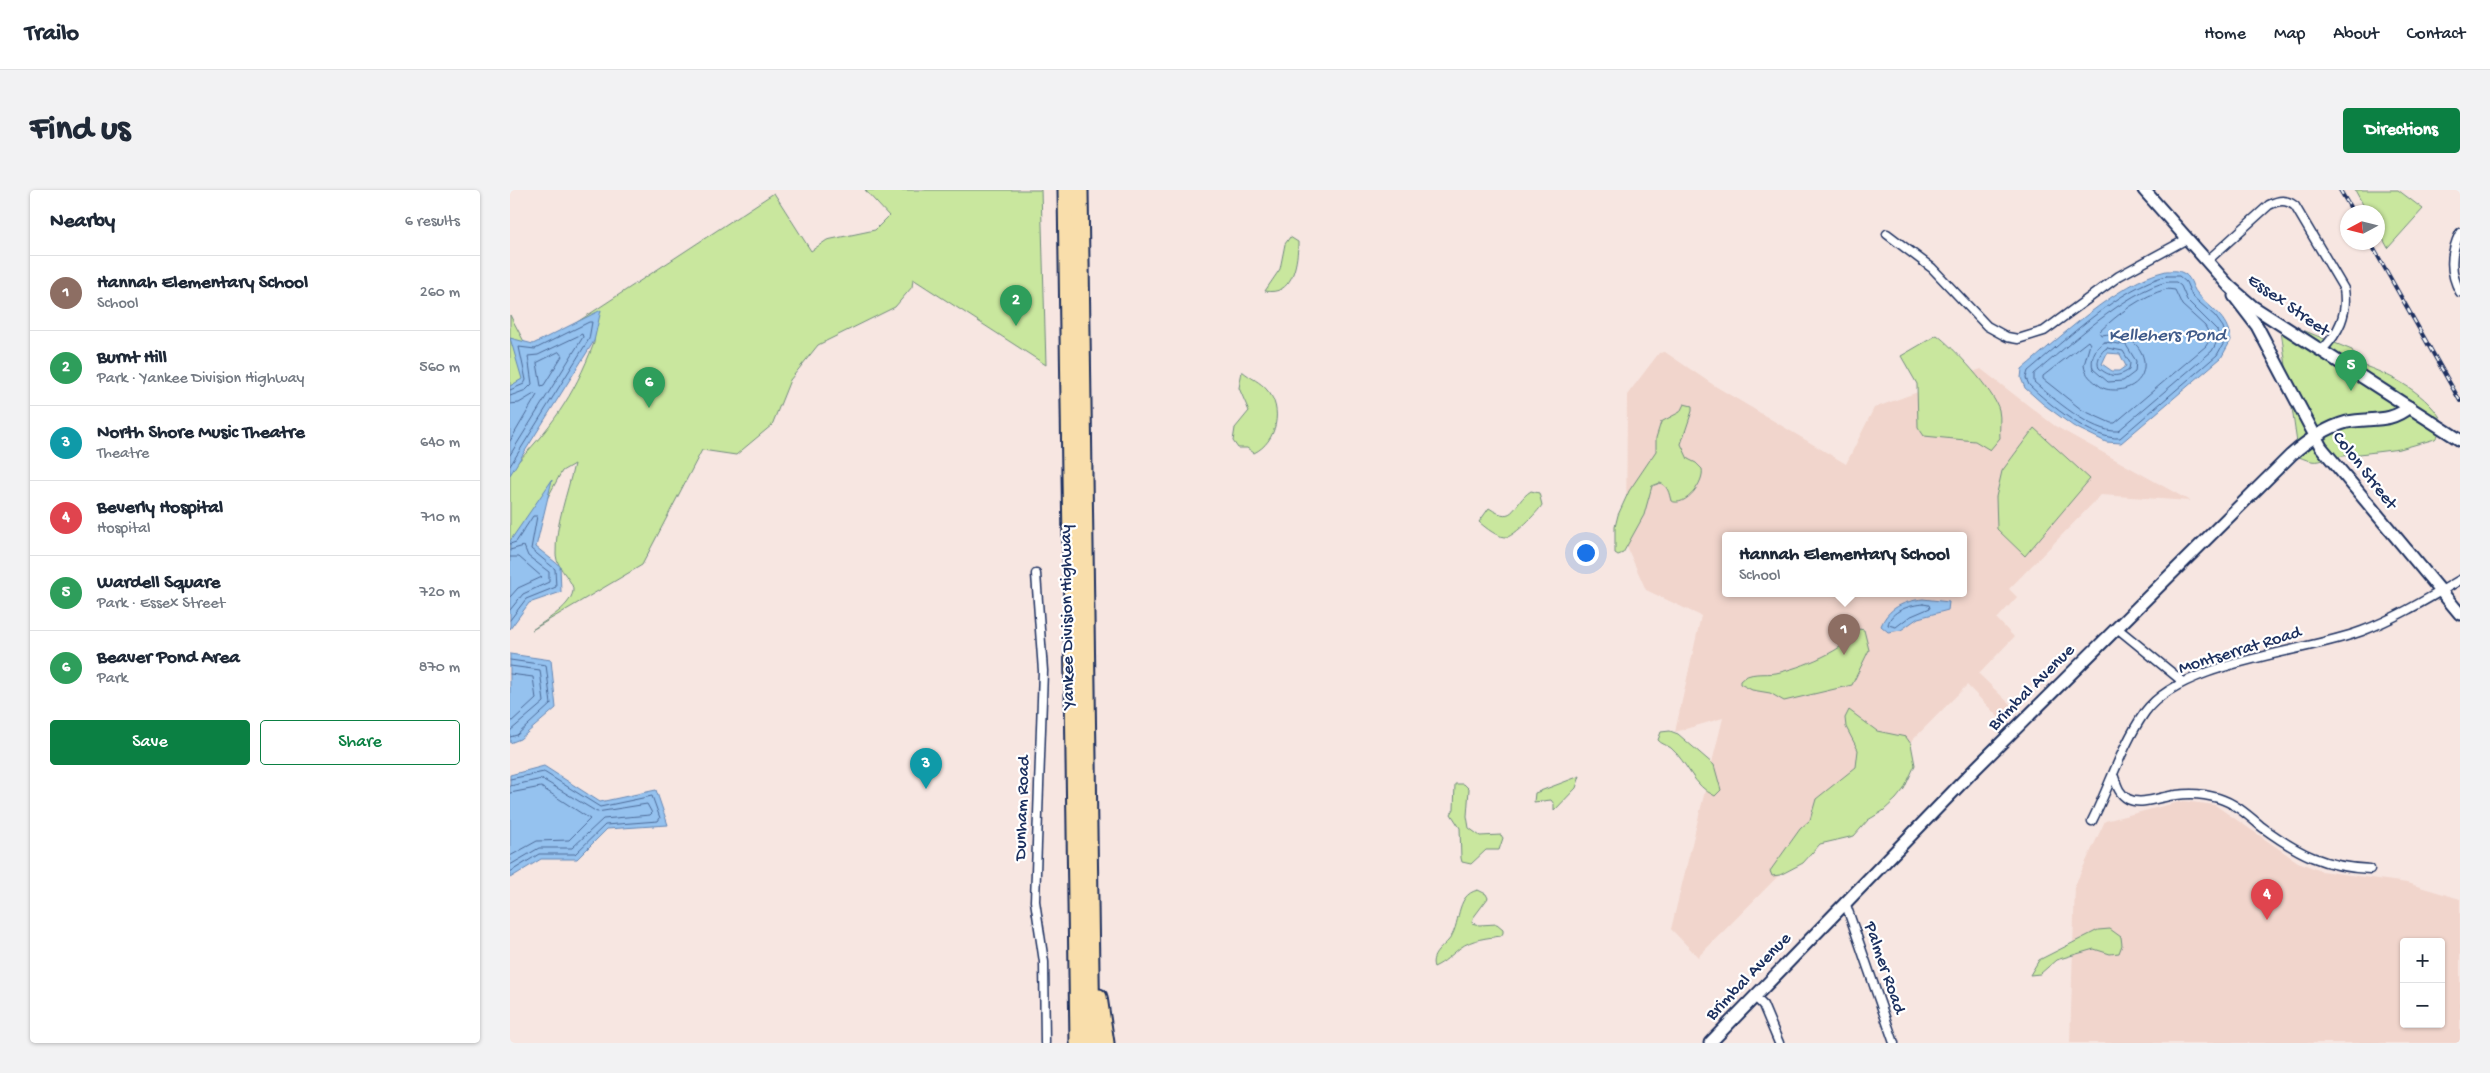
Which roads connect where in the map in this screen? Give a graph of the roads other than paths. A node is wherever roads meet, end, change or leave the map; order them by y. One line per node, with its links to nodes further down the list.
1 (1066, 190): 29 (highway, Yankee Division Highway)
2 (1080, 190): 26 (highway, Yankee Division Highway)
3 (2144, 190): 6 (main road, Essex Street)
4 (1887, 234): 6 (street)
5 (2458, 236): 9 (street)
6 (2188, 239): 7 (main road, Essex Street)
7 (2207, 261): 8 (main road, Essex Street); 12 (street)
8 (2229, 286): 10 (main road, Essex Street); 11 (main road, Colon Street)
9 (2460, 292)
10 (2278, 323): 11 (main road); 12 (main road, Essex Street)
11 (2266, 342): 14 (main road, Colon Street)
12 (2321, 350): 13 (main road, Essex Street)
13 (2409, 407): 14 (main road, Brimbal Avenue); 15 (main road, Essex Street)
14 (2315, 436): 18 (main road, Colon Street); 20 (main road, Brimbal Avenue)
15 (2460, 440)
16 (1036, 574): 28 (street, Dunham Road)
17 (2460, 580): 18 (street, Montserrat Road)
18 (2441, 591): 19 (main road, Colon Street); 21 (street, Montserrat Road)
19 (2460, 614)
20 (2117, 628): 21 (street); 25 (main road, Brimbal Avenue)
21 (2182, 681): 22 (street, Montserrat Road)
22 (2114, 777): 23 (street, Montserrat Road); 24 (street)
23 (2092, 821)
24 (2370, 869)
25 (1845, 902): 27 (main road, Brimbal Avenue); 34 (street, Palmer Road)
26 (1090, 933): 30 (highway, Yankee Division Highway); 31 (highway)
27 (1755, 997): 32 (main road, Brimbal Avenue); 33 (street)
28 (1045, 1043)
29 (1078, 1043)
30 (1092, 1043)
31 (1106, 1043)
32 (1710, 1043)
33 (1779, 1043)
34 (1894, 1043)

